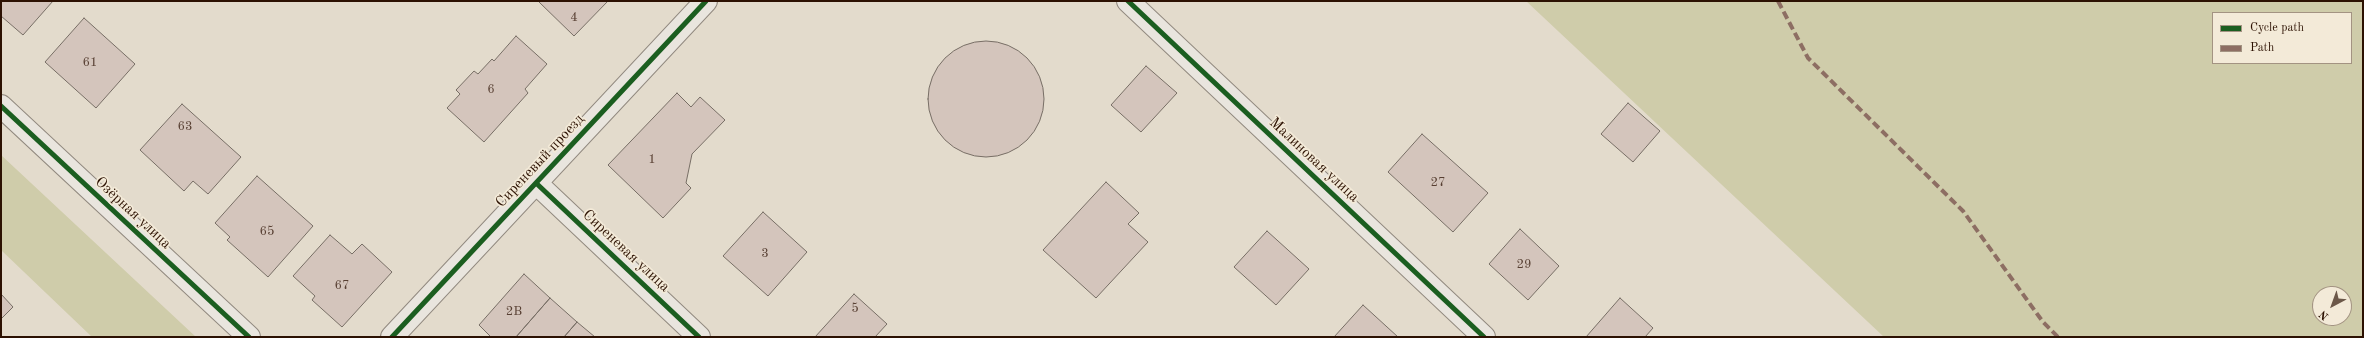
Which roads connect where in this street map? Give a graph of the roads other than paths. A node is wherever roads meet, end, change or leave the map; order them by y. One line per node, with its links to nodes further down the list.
1 (706, 1): 4 (street, Сиреневый проезд)
2 (1128, 1): 8 (street, Малиновая улица)
3 (1, 106): 5 (street, Озёрная улица)
4 (536, 183): 6 (street, Сиреневый проезд); 7 (street, Сиреневая улица)
5 (249, 337)
6 (392, 337)
7 (699, 337)
8 (1484, 337)

